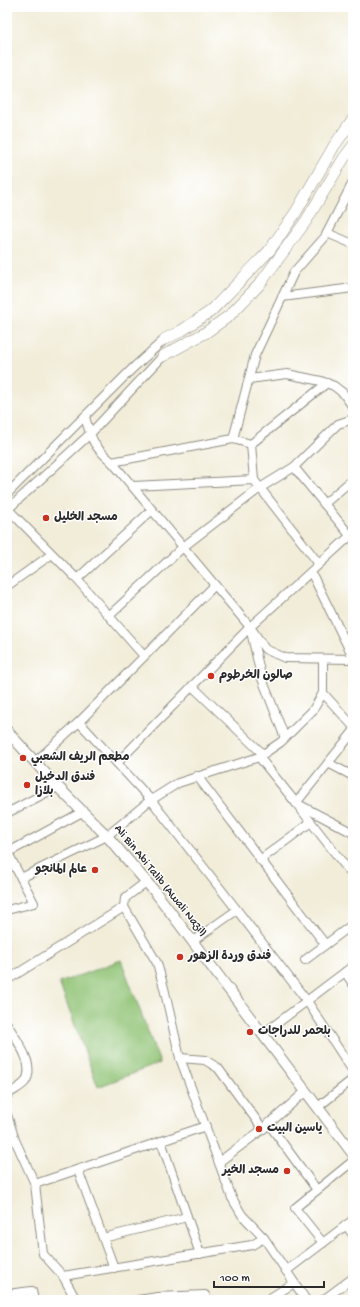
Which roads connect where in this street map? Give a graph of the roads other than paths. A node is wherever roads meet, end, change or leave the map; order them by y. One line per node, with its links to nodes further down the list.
1 (353, 119): 8 (highway)
2 (353, 146): 9 (highway)
3 (353, 182): 4 (street)
4 (327, 233): 5 (street); 7 (street)
5 (353, 244)
6 (353, 288): 7 (street)
7 (282, 298): 10 (street)
8 (165, 339): 13 (street)
9 (163, 356): 15 (street)
10 (249, 379): 11 (street); 16 (street)
11 (327, 383): 12 (street); 17 (street)
12 (353, 407)
13 (85, 417): 15 (street); 24 (street)
14 (353, 419): 19 (street)
15 (90, 434): 18 (street); 26 (street)
16 (233, 439): 17 (street); 18 (street)
17 (251, 444): 21 (street)
18 (112, 462): 22 (street)
19 (294, 467): 23 (street); 25 (street)
20 (353, 479): 25 (street)
21 (254, 480): 22 (street); 23 (street)
22 (133, 486): 27 (street)
23 (260, 488): 29 (street); 31 (street)
24 (7, 494)
25 (324, 504): 28 (street)
26 (8, 510): 30 (street)
27 (152, 510): 29 (street); 33 (street)
28 (352, 538): 31 (street)
29 (183, 547): 34 (street); 36 (street)
30 (52, 554): 33 (street); 35 (street)
31 (319, 564): 32 (street)
32 (311, 572): 37 (street); 39 (street)
33 (77, 579): 36 (street)
34 (215, 585): 37 (street); 38 (street)
35 (7, 586)
36 (109, 616): 38 (street)
37 (250, 627): 40 (street); 41 (street); 47 (street)
38 (144, 656): 43 (street)
39 (353, 658): 40 (street)
40 (323, 659): 42 (street)
41 (192, 686): 48 (street); 50 (street)
42 (323, 693): 44 (street); 47 (street)
43 (79, 722): 49 (street); 50 (street)
44 (353, 726)
45 (7, 731): 49 (main road, Ali Bin Abi Talib (Awali Nazil))
46 (353, 732): 51 (street)
47 (285, 738): 48 (street)
48 (261, 756): 52 (street); 56 (street)
49 (35, 762): 54 (main road, Ali Bin Abi Talib (Awali Nazil))
50 (117, 763): 55 (street)
51 (328, 764): 53 (street); 56 (street)
52 (197, 776): 55 (street); 62 (street)
53 (353, 776)
54 (57, 787): 57 (main road, Ali Bin Abi Talib (Awali Nazil)); 58 (street)
55 (151, 800): 61 (street); 68 (street)
56 (296, 803): 59 (street); 60 (street)
57 (82, 812): 61 (main road, Ali Bin Abi Talib (Awali Nazil)); 64 (street)
58 (7, 813)
59 (311, 822): 62 (street); 63 (street)
60 (353, 833)
61 (106, 836): 64 (street); 65 (main road, Ali Bin Abi Talib (Awali Nazil))
62 (260, 860): 71 (street)
63 (353, 876)
64 (21, 878): 67 (street)
65 (146, 882): 66 (street); 70 (main road, Ali Bin Abi Talib (Awali Nazil))
66 (124, 907): 75 (street); 80 (street)
67 (7, 910)
68 (237, 910): 70 (street); 77 (street)
69 (353, 924): 71 (street)
70 (193, 941): 79 (main road, Ali Bin Abi Talib (Awali Nazil))
71 (325, 944): 72 (street)
72 (305, 960)
73 (353, 966): 74 (street)
74 (345, 972): 76 (street); 77 (street)
75 (7, 980)
76 (353, 984)
77 (307, 1001): 79 (street); 81 (street)
78 (7, 1024): 84 (street)
79 (264, 1034): 83 (main road, Ali Bin Abi Talib (Awali Nazil))
80 (180, 1058): 87 (street); 88 (street)
81 (353, 1071)
82 (353, 1079): 85 (street)
83 (306, 1092): 85 (main road, Ali Bin Abi Talib (Awali Nazil)); 88 (street)
84 (7, 1095)
85 (318, 1106): 90 (main road, Ali Bin Abi Talib (Awali Nazil))
86 (7, 1115): 94 (street)
87 (206, 1126): 89 (street); 91 (street)
88 (266, 1126): 91 (street); 95 (street)
89 (161, 1141): 93 (street); 96 (street)
90 (353, 1154)
91 (219, 1162): 100 (street)
92 (353, 1162): 95 (street)
93 (78, 1170): 94 (street); 99 (street)
94 (35, 1184): 105 (street)
95 (317, 1190): 101 (street)
96 (187, 1217): 99 (street); 102 (street)
97 (350, 1223): 98 (street); 101 (street)
98 (353, 1235)
99 (103, 1238): 103 (street)
100 (264, 1238): 102 (street); 104 (street)
101 (323, 1243): 104 (street)
102 (200, 1254): 103 (street)
103 (114, 1268): 105 (street)
104 (286, 1271): 107 (street)
105 (63, 1276): 110 (street)
106 (353, 1278): 115 (street)
107 (294, 1283): 113 (street); 114 (street)
108 (7, 1294): 109 (street)
109 (34, 1300)
110 (76, 1300)
111 (138, 1300): 112 (street)
112 (207, 1300)
113 (267, 1300)
114 (306, 1300)
115 (323, 1300)

